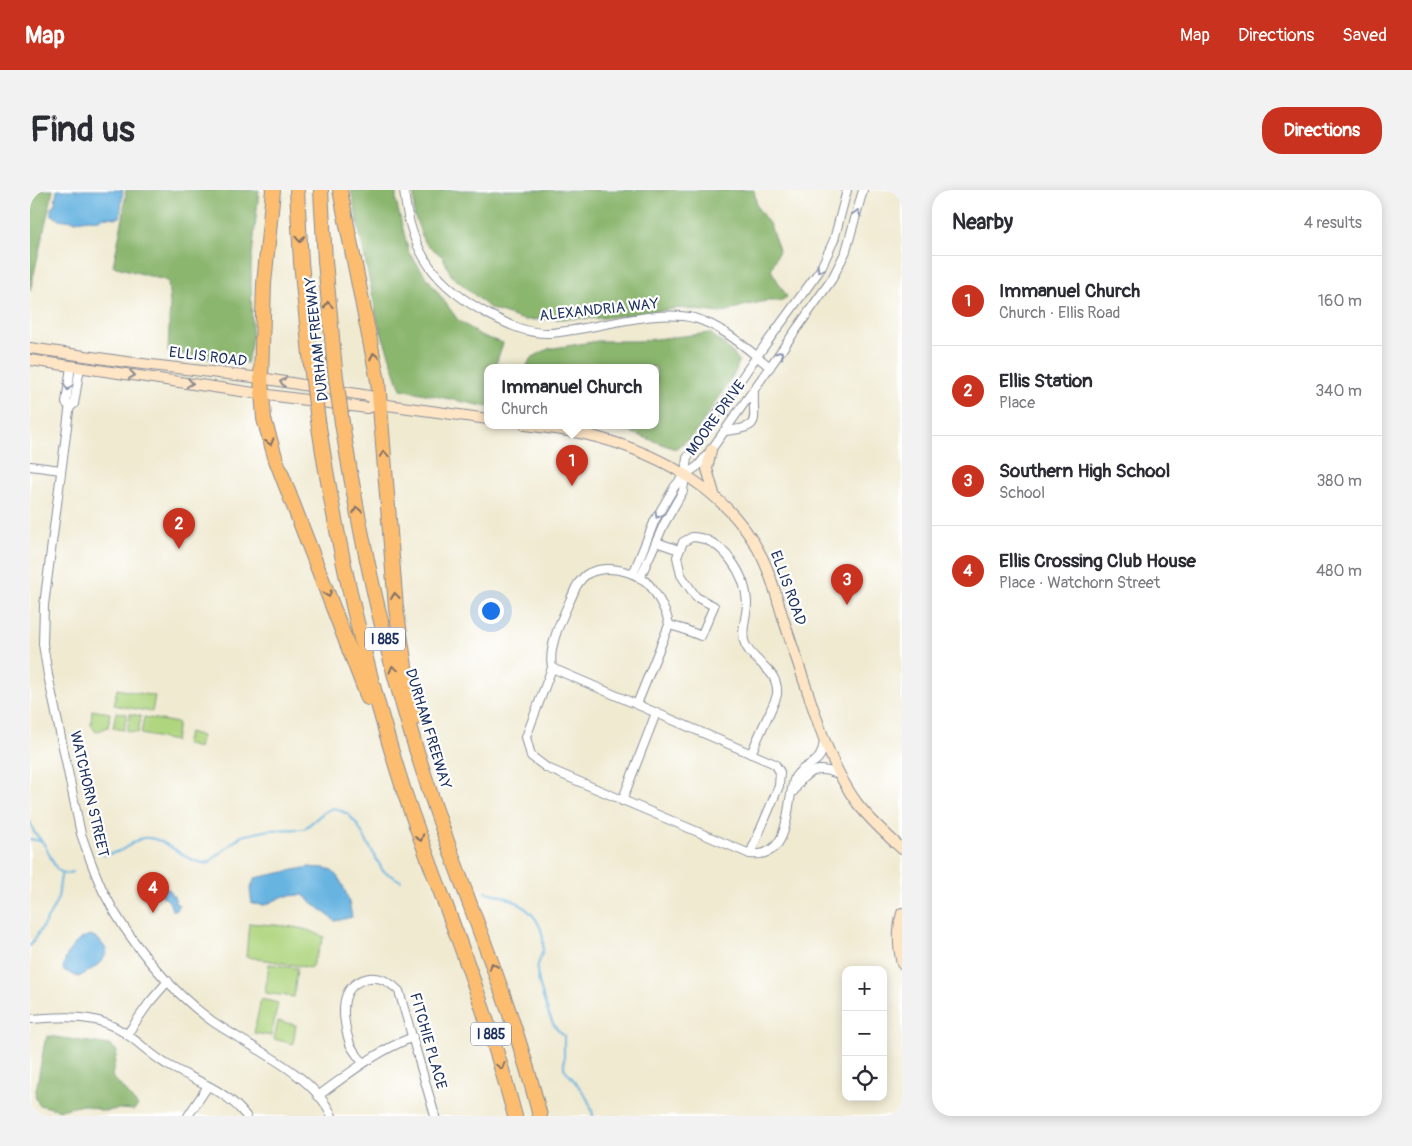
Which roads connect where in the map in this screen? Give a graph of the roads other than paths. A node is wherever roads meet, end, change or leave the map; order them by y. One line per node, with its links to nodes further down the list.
1 (273, 190): 16 (highway)
2 (297, 190): 38 (highway, DURHAM FREEWAY / I 885, one-way to 38, bridge)
3 (321, 190): 41 (highway, DURHAM FREEWAY / I 885, one-way to 3, bridge)
4 (340, 190): 19 (highway, one-way to 4)
5 (404, 190): 11 (street, ALEXANDRIA WAY)
6 (847, 190): 11 (street, MOORE DRIVE, one-way to 11)
7 (863, 190): 15 (street, MOORE DRIVE, one-way to 7)
8 (30, 348): 10 (main road, ELLIS ROAD)
9 (30, 354): 10 (main road)
10 (77, 354): 13 (main road, ELLIS ROAD)
11 (757, 357): 15 (street, ALEXANDRIA WAY); 26 (street, MOORE DRIVE)
12 (30, 360): 14 (main road, ELLIS ROAD)
13 (126, 362): 14 (main road); 16 (main road, ELLIS ROAD)
14 (76, 367): 18 (main road, ELLIS ROAD, one-way to 18); 25 (street, WATCHORN STREET)
15 (770, 367): 17 (street, MOORE DRIVE)
16 (261, 378): 18 (highway); 19 (main road, ELLIS ROAD, one-way to 16)
17 (754, 390): 22 (street, MOORE DRIVE); 22 (street)
18 (262, 394): 19 (main road, ELLIS ROAD); 38 (highway, one-way to 38)
19 (380, 404): 20 (main road, ELLIS ROAD); 41 (highway, one-way to 19)
20 (484, 419)
21 (552, 429): 26 (main road, ELLIS ROAD)
22 (724, 431): 23 (street, MOORE DRIVE)
23 (711, 450): 26 (street, MOORE DRIVE); 27 (main road)
24 (30, 466): 25 (street)
25 (61, 470): 46 (street, WATCHORN STREET)
26 (686, 475): 27 (main road, ELLIS ROAD); 28 (street); 30 (street, one-way to 30)
27 (716, 498): 35 (main road, ELLIS ROAD)
28 (656, 542): 29 (street); 30 (street)
29 (678, 550): 31 (street); 36 (street)
30 (636, 576): 31 (street); 32 (street)
31 (669, 625): 33 (street)
32 (552, 668): 33 (street); 40 (street)
33 (636, 704): 34 (street)
34 (656, 713): 36 (street); 40 (street)
35 (824, 739): 37 (main road, ELLIS ROAD); 39 (street)
36 (751, 754): 43 (street)
37 (841, 776): 39 (street); 42 (main road, ELLIS ROAD)
38 (404, 792): 57 (highway, DURHAM FREEWAY / I 885, one-way to 57)
39 (791, 798): 43 (street)
40 (622, 801): 43 (street)
41 (449, 849): 58 (highway, DURHAM FREEWAY / I 885, one-way to 41)
42 (902, 849)
43 (750, 854)
44 (902, 913): 45 (main road)
45 (902, 964)
46 (168, 982): 48 (street); 52 (street, WATCHORN STREET)
47 (30, 1019): 48 (street)
48 (128, 1033): 51 (street)
49 (413, 1037): 50 (street); 50 (street, FITCHIE PLACE); 56 (street, FITCHIE PLACE)
50 (363, 1063): 52 (street)
51 (208, 1086): 53 (street); 54 (street)
52 (318, 1096): 55 (street, WATCHORN STREET)
53 (188, 1116)
54 (246, 1116)
55 (332, 1116)
56 (435, 1116)
57 (515, 1116)
58 (540, 1116)

